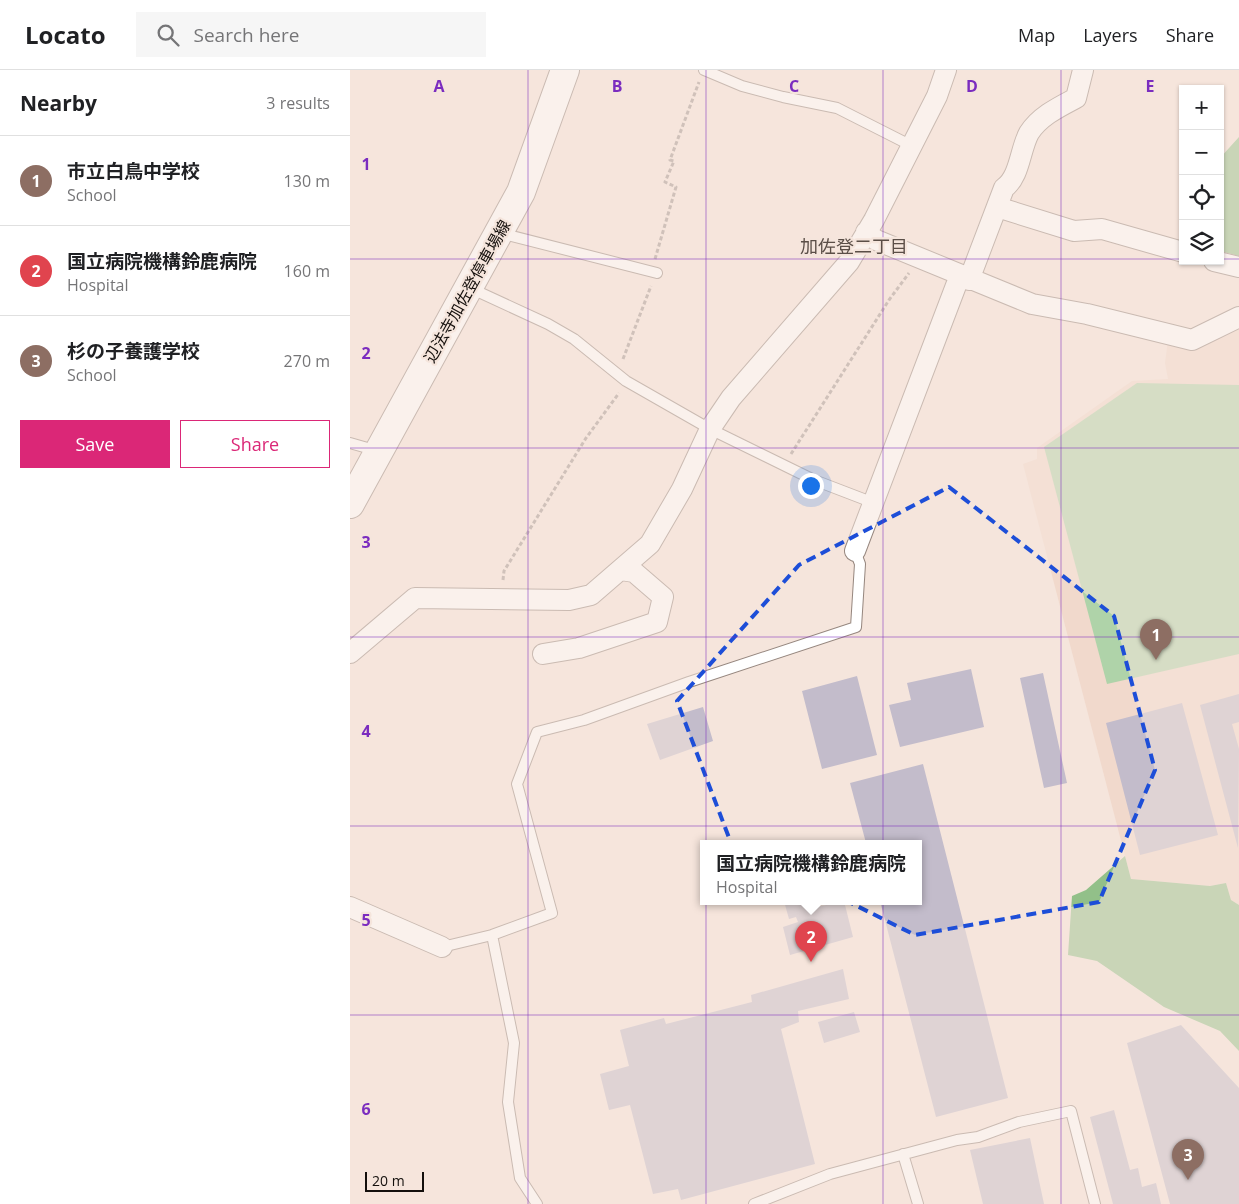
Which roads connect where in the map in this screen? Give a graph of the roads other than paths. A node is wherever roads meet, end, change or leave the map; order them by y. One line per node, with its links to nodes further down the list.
1 (565, 70): 8 (main road, 辺法寺加佐登停車場線)
2 (946, 70): 5 (street)
3 (1083, 70): 6 (street)
4 (706, 73): 5 (lane)
5 (910, 145): 7 (street)
6 (997, 206): 9 (street); 13 (street)
7 (866, 232): 13 (street); 16 (street)
8 (500, 233): 12 (lane); 14 (main road, 辺法寺加佐登停車場線)
9 (1179, 251)
10 (1224, 263): 11 (street)
11 (1239, 267)
12 (654, 272)
13 (964, 278): 15 (street); 19 (street)
14 (470, 288): 16 (lane); 18 (main road, 辺法寺加佐登停車場線)
15 (1239, 317)
16 (710, 430): 19 (lane); 22 (street)
17 (350, 443): 18 (lane)
18 (378, 452): 20 (main road, 辺法寺加佐登停車場線)
19 (874, 502): 21 (street)
20 (350, 504)
21 (855, 551): 26 (lane)
22 (621, 570): 23 (street); 24 (street)
23 (354, 643)
24 (543, 654)
25 (350, 907): 27 (street)
26 (492, 935): 27 (lane); 29 (lane)
27 (442, 947)
28 (903, 1154): 30 (lane); 31 (lane); 32 (lane)
29 (537, 1204)
30 (754, 1204)
31 (918, 1204)
32 (1095, 1204)

